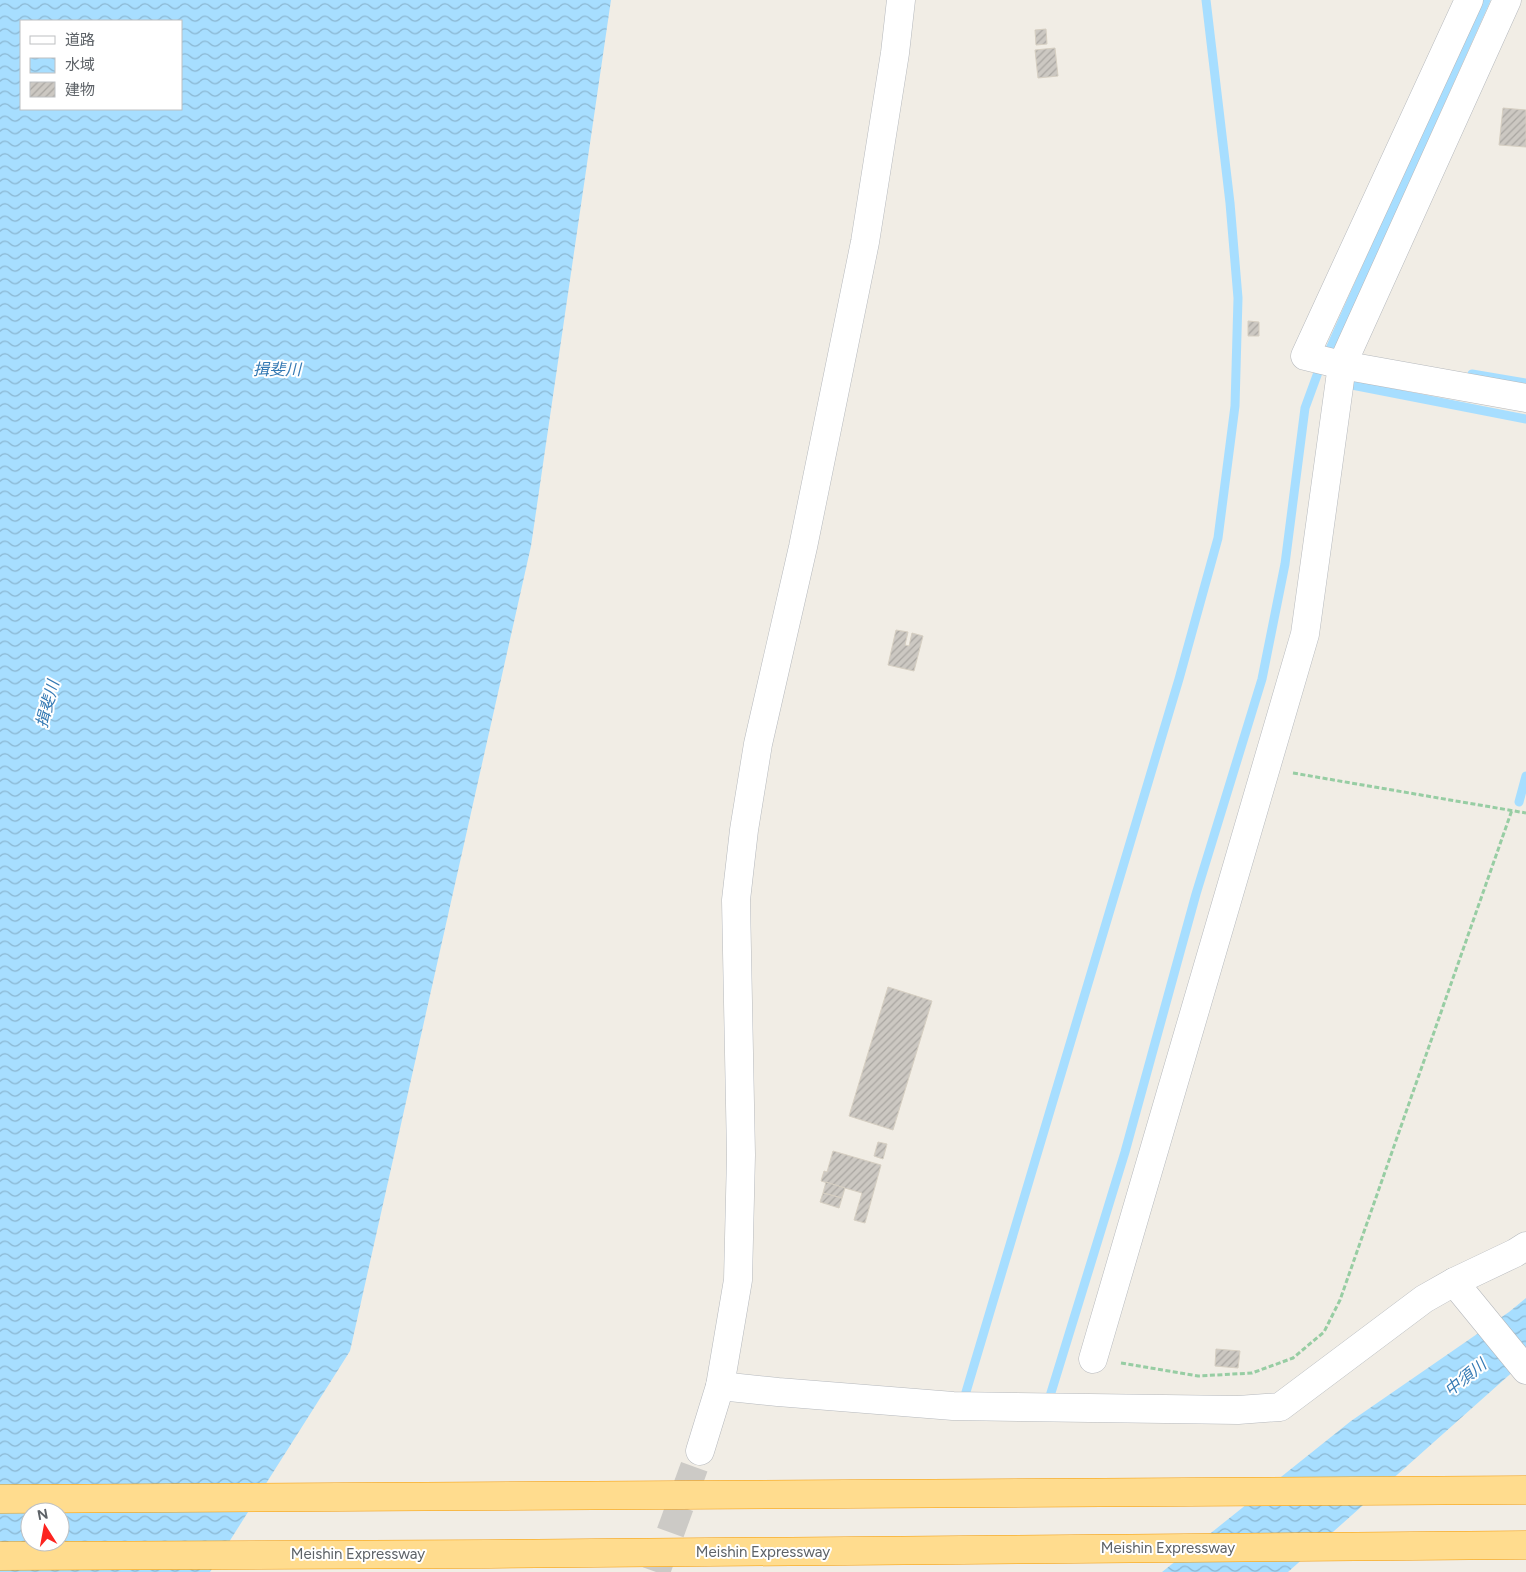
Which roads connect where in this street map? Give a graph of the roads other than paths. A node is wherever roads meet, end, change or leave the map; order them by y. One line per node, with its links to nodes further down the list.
1 (901, 0): 10 (street)
2 (1469, 0): 4 (street)
3 (1507, 0): 4 (street)
4 (1342, 365): 5 (street); 8 (street)
5 (1526, 398)
6 (1526, 1246): 7 (street)
7 (1462, 1292): 9 (street); 10 (street)
8 (1093, 1359)
9 (1526, 1370)
10 (720, 1386): 11 (street)
11 (700, 1451)
12 (1526, 1490): 13 (highway)
13 (0, 1499)
14 (1526, 1545): 15 (highway, Meishin Expressway)
15 (0, 1556)

